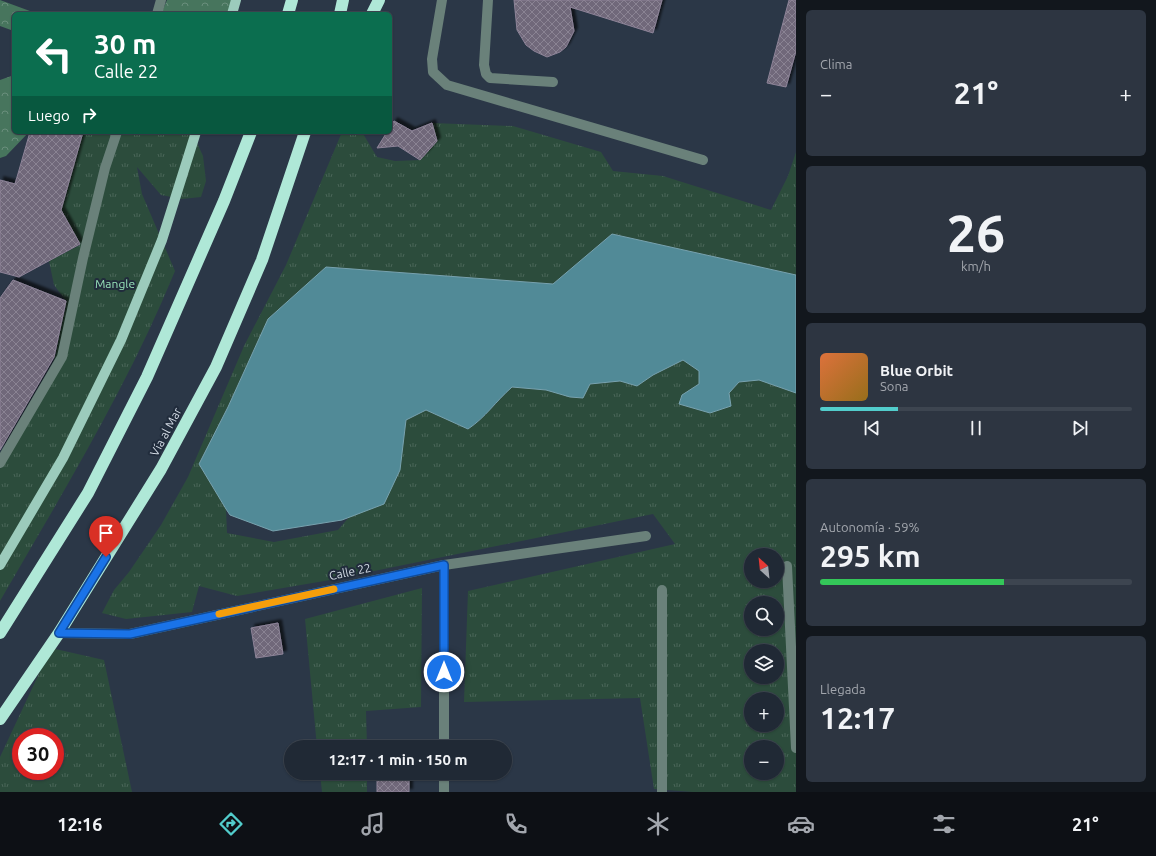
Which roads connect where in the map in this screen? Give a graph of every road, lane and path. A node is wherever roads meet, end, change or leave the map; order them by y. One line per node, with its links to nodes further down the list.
1 (161, 0): 8 (street)
2 (236, 0): 9 (main road)
3 (292, 0): 10 (highway)
4 (344, 0): 11 (highway)
5 (379, 0): 12 (highway)
6 (442, 0): 18 (street)
7 (488, 0): 13 (street)
8 (158, 12)
9 (233, 12)
10 (289, 12)
11 (341, 12)
12 (373, 12)
13 (553, 82)
14 (116, 134): 19 (street)
15 (195, 134): 21 (main road)
16 (249, 134): 25 (highway)
17 (304, 134): 26 (highway, Vía al Mar)
18 (703, 160)
19 (0, 463)
20 (646, 536): 22 (street, Calle 22)
21 (0, 565)
22 (444, 565): 26 (street, Calle 22); 28 (street)
23 (787, 566): 29 (street)
24 (662, 590): 32 (street)
25 (0, 633)
26 (59, 633): 27 (highway, Vía al Mar)
27 (0, 719)
28 (444, 740)
29 (796, 748)
30 (444, 780): 31 (street)
31 (444, 792)
32 (662, 792)

